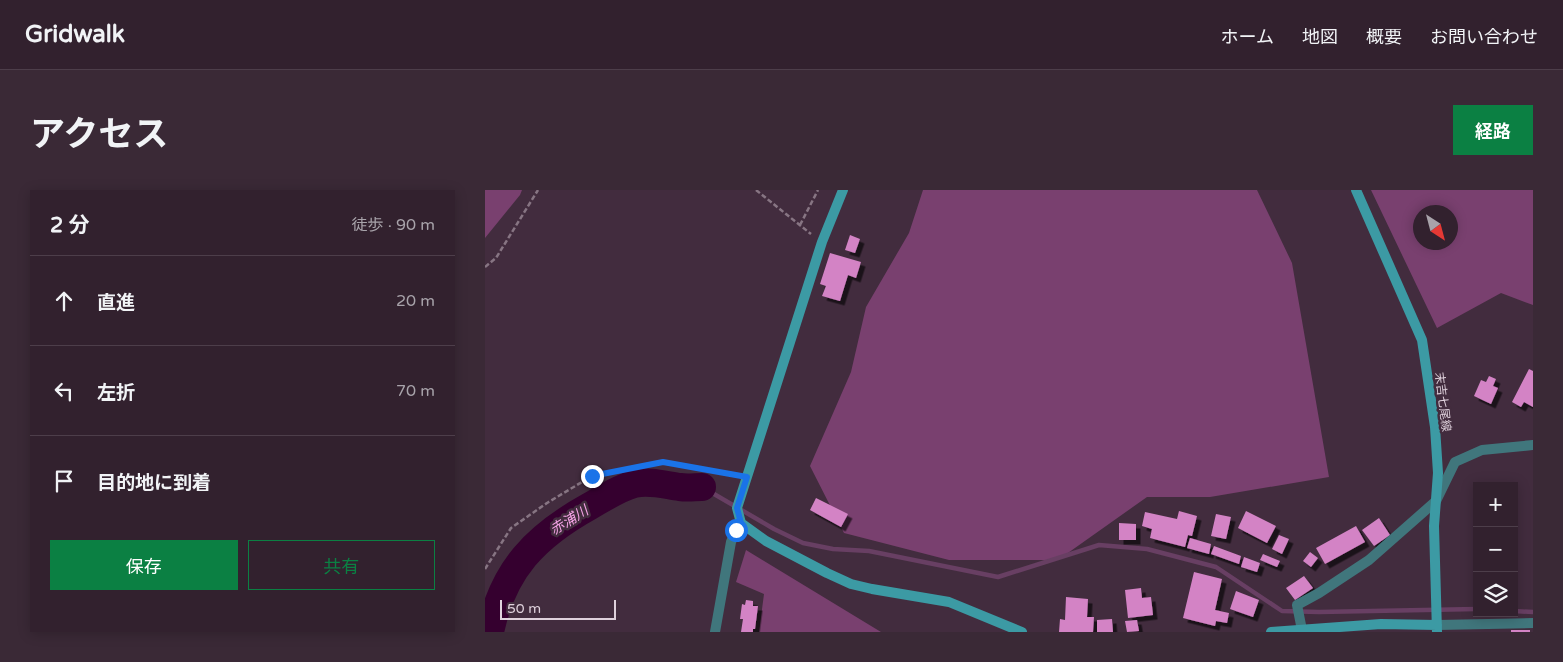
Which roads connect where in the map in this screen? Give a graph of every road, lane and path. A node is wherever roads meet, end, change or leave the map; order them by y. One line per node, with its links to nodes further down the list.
1 (538, 190): 8 (path)
2 (756, 190): 6 (path)
3 (817, 190): 6 (path)
4 (843, 190): 7 (street)
5 (1356, 190): 11 (street, 末吉七尾線)
6 (800, 224): 7 (path)
7 (823, 242): 10 (street)
8 (485, 267)
9 (1533, 445): 11 (street)
10 (747, 477): 12 (street); 13 (path)
11 (1436, 501): 15 (street, 末吉七尾線); 16 (street)
12 (741, 523): 17 (street); 18 (street)
13 (485, 569)
14 (1533, 623): 15 (street)
15 (1437, 628): 16 (street)
16 (1303, 630): 19 (street)
17 (715, 632)
18 (1022, 632)
19 (1271, 632)

